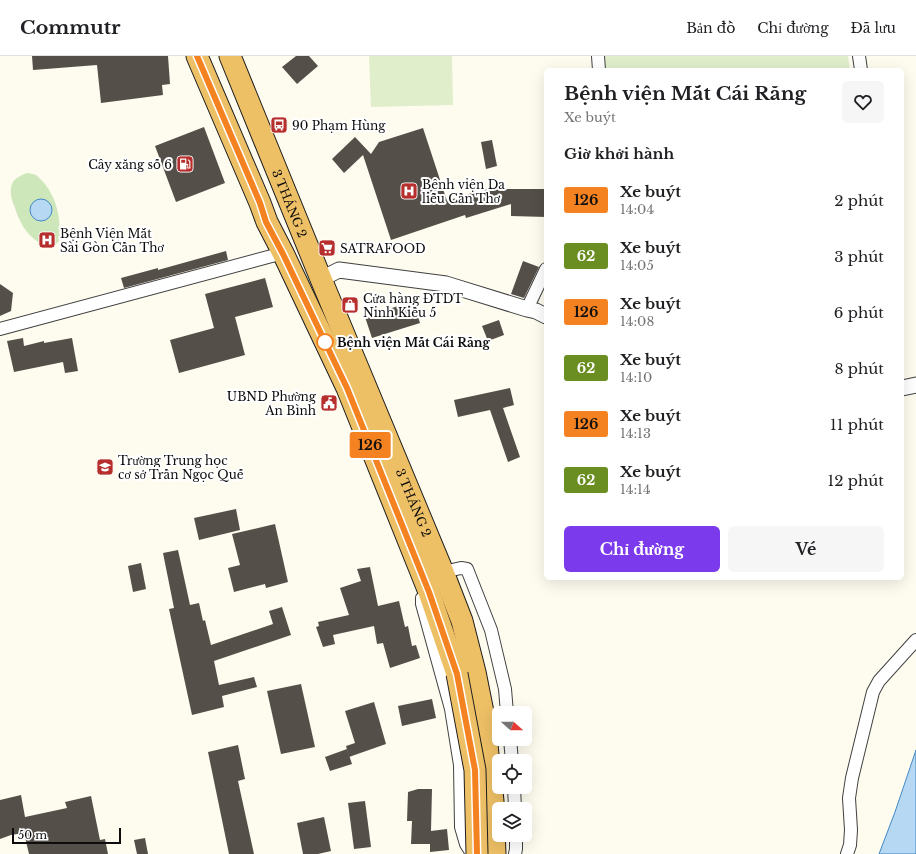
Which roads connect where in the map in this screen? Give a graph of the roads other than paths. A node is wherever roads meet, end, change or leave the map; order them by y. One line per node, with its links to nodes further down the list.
1 (197, 56): 7 (highway, 3 THÁNG 2)
2 (230, 56): 9 (highway, 3 THÁNG 2)
3 (598, 56): 5 (street)
4 (859, 56): 6 (street)
5 (599, 68)
6 (861, 68)
7 (283, 254): 12 (street); 16 (highway, 3 THÁNG 2)
8 (544, 273): 10 (street)
9 (321, 279): 10 (street); 15 (highway, 3 THÁNG 2)
10 (527, 309): 11 (street)
11 (544, 315)
12 (0, 329)
13 (916, 385): 14 (street)
14 (904, 388)
15 (443, 572): 18 (highway, 3 THÁNG 2); 19 (street)
16 (429, 592): 18 (highway, 3 THÁNG 2); 21 (street)
17 (916, 640): 25 (street)
18 (466, 673): 21 (highway, 3 THÁNG 2, bridge); 23 (highway, 3 THÁNG 2)
19 (506, 706)
20 (516, 842): 24 (street)
21 (474, 853): 22 (street)
22 (491, 854)
23 (495, 854)
24 (515, 854)
25 (847, 854)

